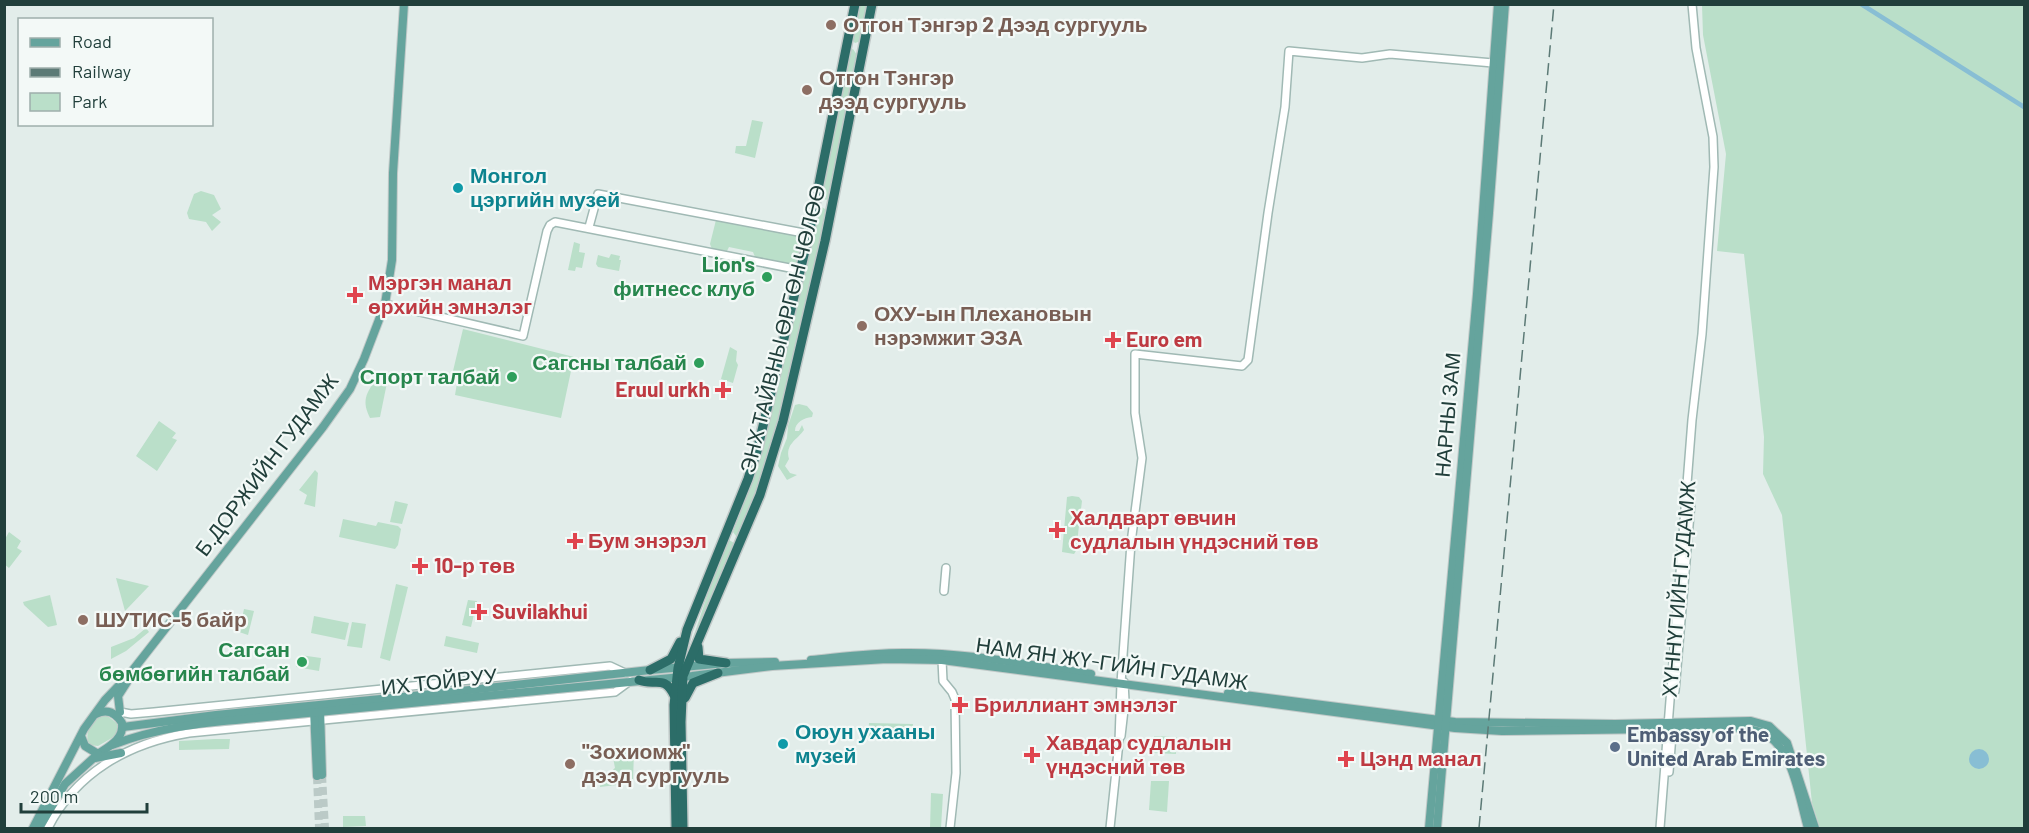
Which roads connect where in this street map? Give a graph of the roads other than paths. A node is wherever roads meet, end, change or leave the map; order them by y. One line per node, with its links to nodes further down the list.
1 (404, 4): 17 (main road, Б.ДОРЖИЙН ГУДАМЖ)
2 (855, 4): 7 (highway, ЭНХ ТАЙВНЫ ӨРГӨН ЧӨЛӨӨ)
3 (872, 4): 8 (highway, ЭНХ ТАЙВНЫ ӨРГӨН ЧӨЛӨӨ)
4 (1498, 4): 11 (main road, НАРНЫ ЗАМ)
5 (1505, 4): 19 (main road, НАРНЫ ЗАМ)
6 (1692, 4): 45 (street, ХҮННҮГИЙН ГУДАМЖ)
7 (848, 37): 8 (highway); 9 (highway, ЭНХ ТАЙВНЫ ӨРГӨН ЧӨЛӨӨ)
8 (866, 38): 10 (highway, ЭНХ ТАЙВНЫ ӨРГӨН ЧӨЛӨӨ)
9 (844, 56): 10 (highway); 12 (highway, ЭНХ ТАЙВНЫ ӨРГӨН ЧӨЛӨӨ)
10 (861, 61): 13 (highway, ЭНХ ТАЙВНЫ ӨРГӨН ЧӨЛӨӨ)
11 (1493, 63): 19 (main road, НАРНЫ ЗАМ); 36 (street)
12 (815, 202): 13 (highway); 15 (highway, ЭНХ ТАЙВНЫ ӨРГӨН ЧӨЛӨӨ)
13 (832, 206): 20 (highway, ЭНХ ТАЙВНЫ ӨРГӨН ЧӨЛӨӨ)
14 (589, 227): 15 (street); 16 (street); 17 (street)
15 (808, 234): 16 (highway, ЭНХ ТАЙВНЫ ӨРГӨН ЧӨЛӨӨ)
16 (801, 270): 18 (highway, ЭНХ ТАЙВНЫ ӨРГӨН ЧӨЛӨӨ)
17 (385, 304): 34 (main road, Б.ДОРЖИЙН ГУДАМЖ)
18 (730, 522): 20 (highway); 21 (highway, ЭНХ ТАЙВНЫ ӨРГӨН ЧӨЛӨӨ)
19 (1460, 524): 43 (main road, НАРНЫ ЗАМ)
20 (745, 533): 22 (highway, ЭНХ ТАЙВНЫ ӨРГӨН ЧӨЛӨӨ)
21 (722, 543): 22 (highway); 25 (highway, ЭНХ ТАЙВНЫ ӨРГӨН ЧӨЛӨӨ)
22 (737, 552): 26 (highway, ЭНХ ТАЙВНЫ ӨРГӨН ЧӨЛӨӨ)
23 (946, 568): 24 (street)
24 (944, 591)
25 (687, 630): 30 (highway); 31 (highway, ЭНХ ТАЙВНЫ ӨРГӨН ЧӨЛӨӨ)
26 (701, 636): 28 (highway); 31 (highway, ЭНХ ТАЙВНЫ ӨРГӨН ЧӨЛӨӨ)
27 (942, 660): 29 (main road, НАМ ЯН ЖҮ-ГИЙН ГУДАМЖ); 36 (main road, НАМ ЯН ЖҮ-ГИЙН ГУДАМЖ); 57 (street)
28 (726, 663): 31 (main road); 36 (main road, НАМ ЯН ЖҮ-ГИЙН ГУДАМЖ)
29 (772, 666): 33 (main road, ИХ ТОЙРУУ)
30 (650, 670): 31 (main road, ИХ ТОЙРУУ); 32 (main road, ИХ ТОЙРУУ)
31 (681, 672): 33 (main road, ИХ ТОЙРУУ); 35 (main road, ИХ ТОЙРУУ); 37 (highway, ЭНХ ТАЙВНЫ ӨРГӨН ЧӨЛӨӨ); 42 (highway, ЭНХ ТАЙВНЫ ӨРГӨН ЧӨЛӨӨ)
32 (624, 673): 38 (main road, ИХ ТОЙРУУ); 39 (street)
33 (718, 673): 42 (highway)
34 (129, 675): 39 (main road); 40 (main road)
35 (634, 680): 37 (highway); 38 (main road, ИХ ТОЙРУУ); 41 (street)
36 (1122, 682): 43 (main road, НАМ ЯН ЖҮ-ГИЙН ГУДАМЖ); 58 (street)
37 (675, 698): 55 (highway, ЭНХ ТАЙВНЫ ӨРГӨН ЧӨЛӨӨ)
38 (316, 709): 41 (main road); 44 (main road, ИХ ТОЙРУУ); 47 (main road, ИХ ТОЙРУУ)
39 (120, 712): 44 (street)
40 (94, 714): 44 (main road); 46 (main road)
41 (317, 722): 48 (street); 51 (main road)
42 (681, 722): 56 (highway, ЭНХ ТАЙВНЫ ӨРГӨН ЧӨЛӨӨ)
43 (1442, 723): 45 (main road); 45 (main road); 59 (main road, НАРНЫ ЗАМ); 60 (main road, НАРНЫ ЗАМ)
44 (122, 725): 47 (main road)
45 (1670, 725): 61 (street, ХҮННҮГИЙН ГУДАМЖ); 62 (main road); 63 (main road)
46 (81, 736): 49 (main road); 52 (main road)
47 (112, 745): 49 (main road)
48 (121, 753): 50 (main road); 54 (street)
49 (98, 754): 50 (main road)
50 (91, 760): 53 (main road)
51 (319, 775)
52 (33, 828)
53 (39, 828)
54 (48, 828)
55 (676, 828)
56 (683, 828)
57 (950, 828)
58 (1110, 828)
59 (1429, 828)
60 (1437, 828)
61 (1663, 828)
62 (1808, 828)
63 (1815, 828)

